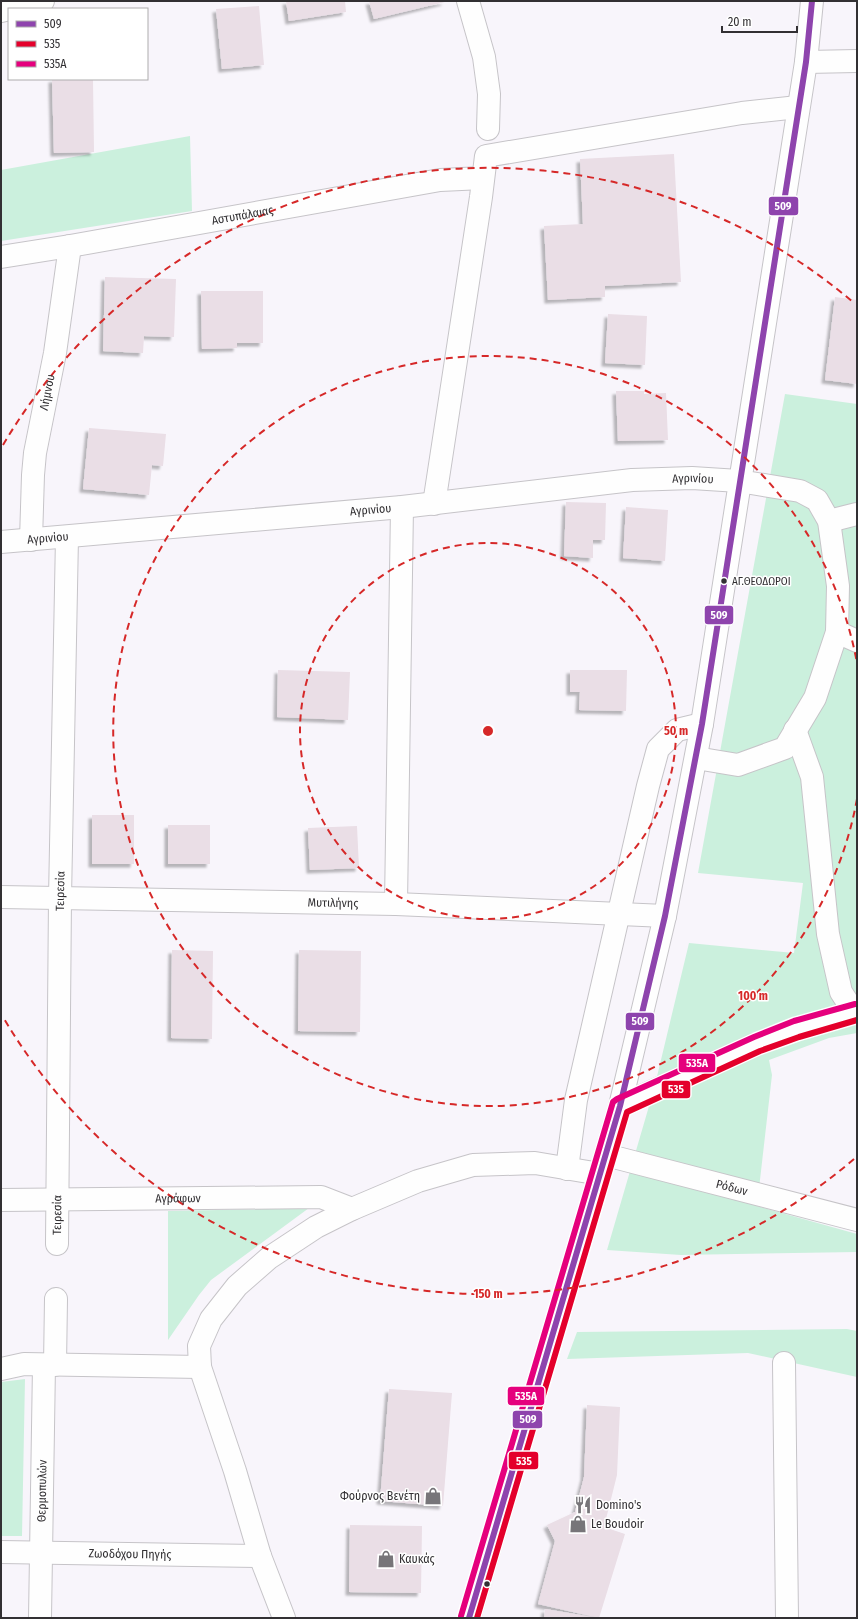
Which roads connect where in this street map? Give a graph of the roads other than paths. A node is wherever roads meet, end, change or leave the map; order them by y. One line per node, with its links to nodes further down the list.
1 (43, 1): 4 (street)
2 (468, 1): 8 (street)
3 (812, 1): 6 (street)
4 (14, 8)
5 (857, 61): 6 (street)
6 (806, 62): 7 (street)
7 (798, 107): 9 (street); 12 (street)
8 (488, 129)
9 (483, 178): 10 (street, Αστυπάλαιας); 13 (street)
10 (70, 246): 11 (street, Αστυπάλαιας); 18 (street, Λήμνου)
11 (1, 257)
12 (739, 481): 13 (street, Αγρινίου); 16 (street, Αγρινίου); 22 (street)
13 (434, 504): 14 (street, Αγρινίου)
14 (402, 507): 17 (street, Αγρινίου); 27 (street)
15 (857, 514): 16 (street)
16 (830, 521): 20 (street)
17 (67, 537): 18 (street, Αγρινίου); 26 (street, Τειρεσία)
18 (31, 540): 19 (street, Αγρινίου)
19 (1, 542)
20 (837, 632): 21 (street); 23 (street)
21 (857, 641)
22 (702, 724): 24 (street); 28 (street)
23 (795, 730): 24 (street); 30 (street)
24 (696, 758): 29 (street)
25 (1, 897): 26 (street, Μυτιλήνης)
26 (60, 898): 27 (street, Μυτιλήνης); 35 (street, Τειρεσία)
27 (396, 904): 28 (street, Μυτιλήνης)
28 (619, 914): 29 (street, Μυτιλήνης); 33 (street)
29 (665, 916): 31 (street)
30 (856, 1012): 31 (street)
31 (620, 1106): 32 (street)
32 (603, 1164): 33 (street, Ρόδων); 37 (street, Ρόδων); 49 (street)
33 (567, 1169): 36 (street, Ρόδων)
34 (1, 1200): 35 (street, Αγράφων)
35 (57, 1200): 36 (street, Αγράφων); 38 (street, Τειρεσία)
36 (352, 1209): 42 (street, Ρόδων)
37 (857, 1220)
38 (57, 1244)
39 (56, 1299): 41 (street)
40 (784, 1363): 50 (street)
41 (49, 1365): 42 (street); 43 (street); 45 (street, Θερμοπυλών)
42 (200, 1367): 46 (street, Ρόδων)
43 (1, 1369)
44 (1, 1552): 45 (street, Ζωοδόχου Πηγής)
45 (41, 1552): 46 (street, Ζωοδόχου Πηγής); 47 (street, Θερμοπυλών)
46 (260, 1556): 48 (street, Ρόδων)
47 (40, 1618)
48 (284, 1618)
49 (469, 1618)
50 (787, 1618)

